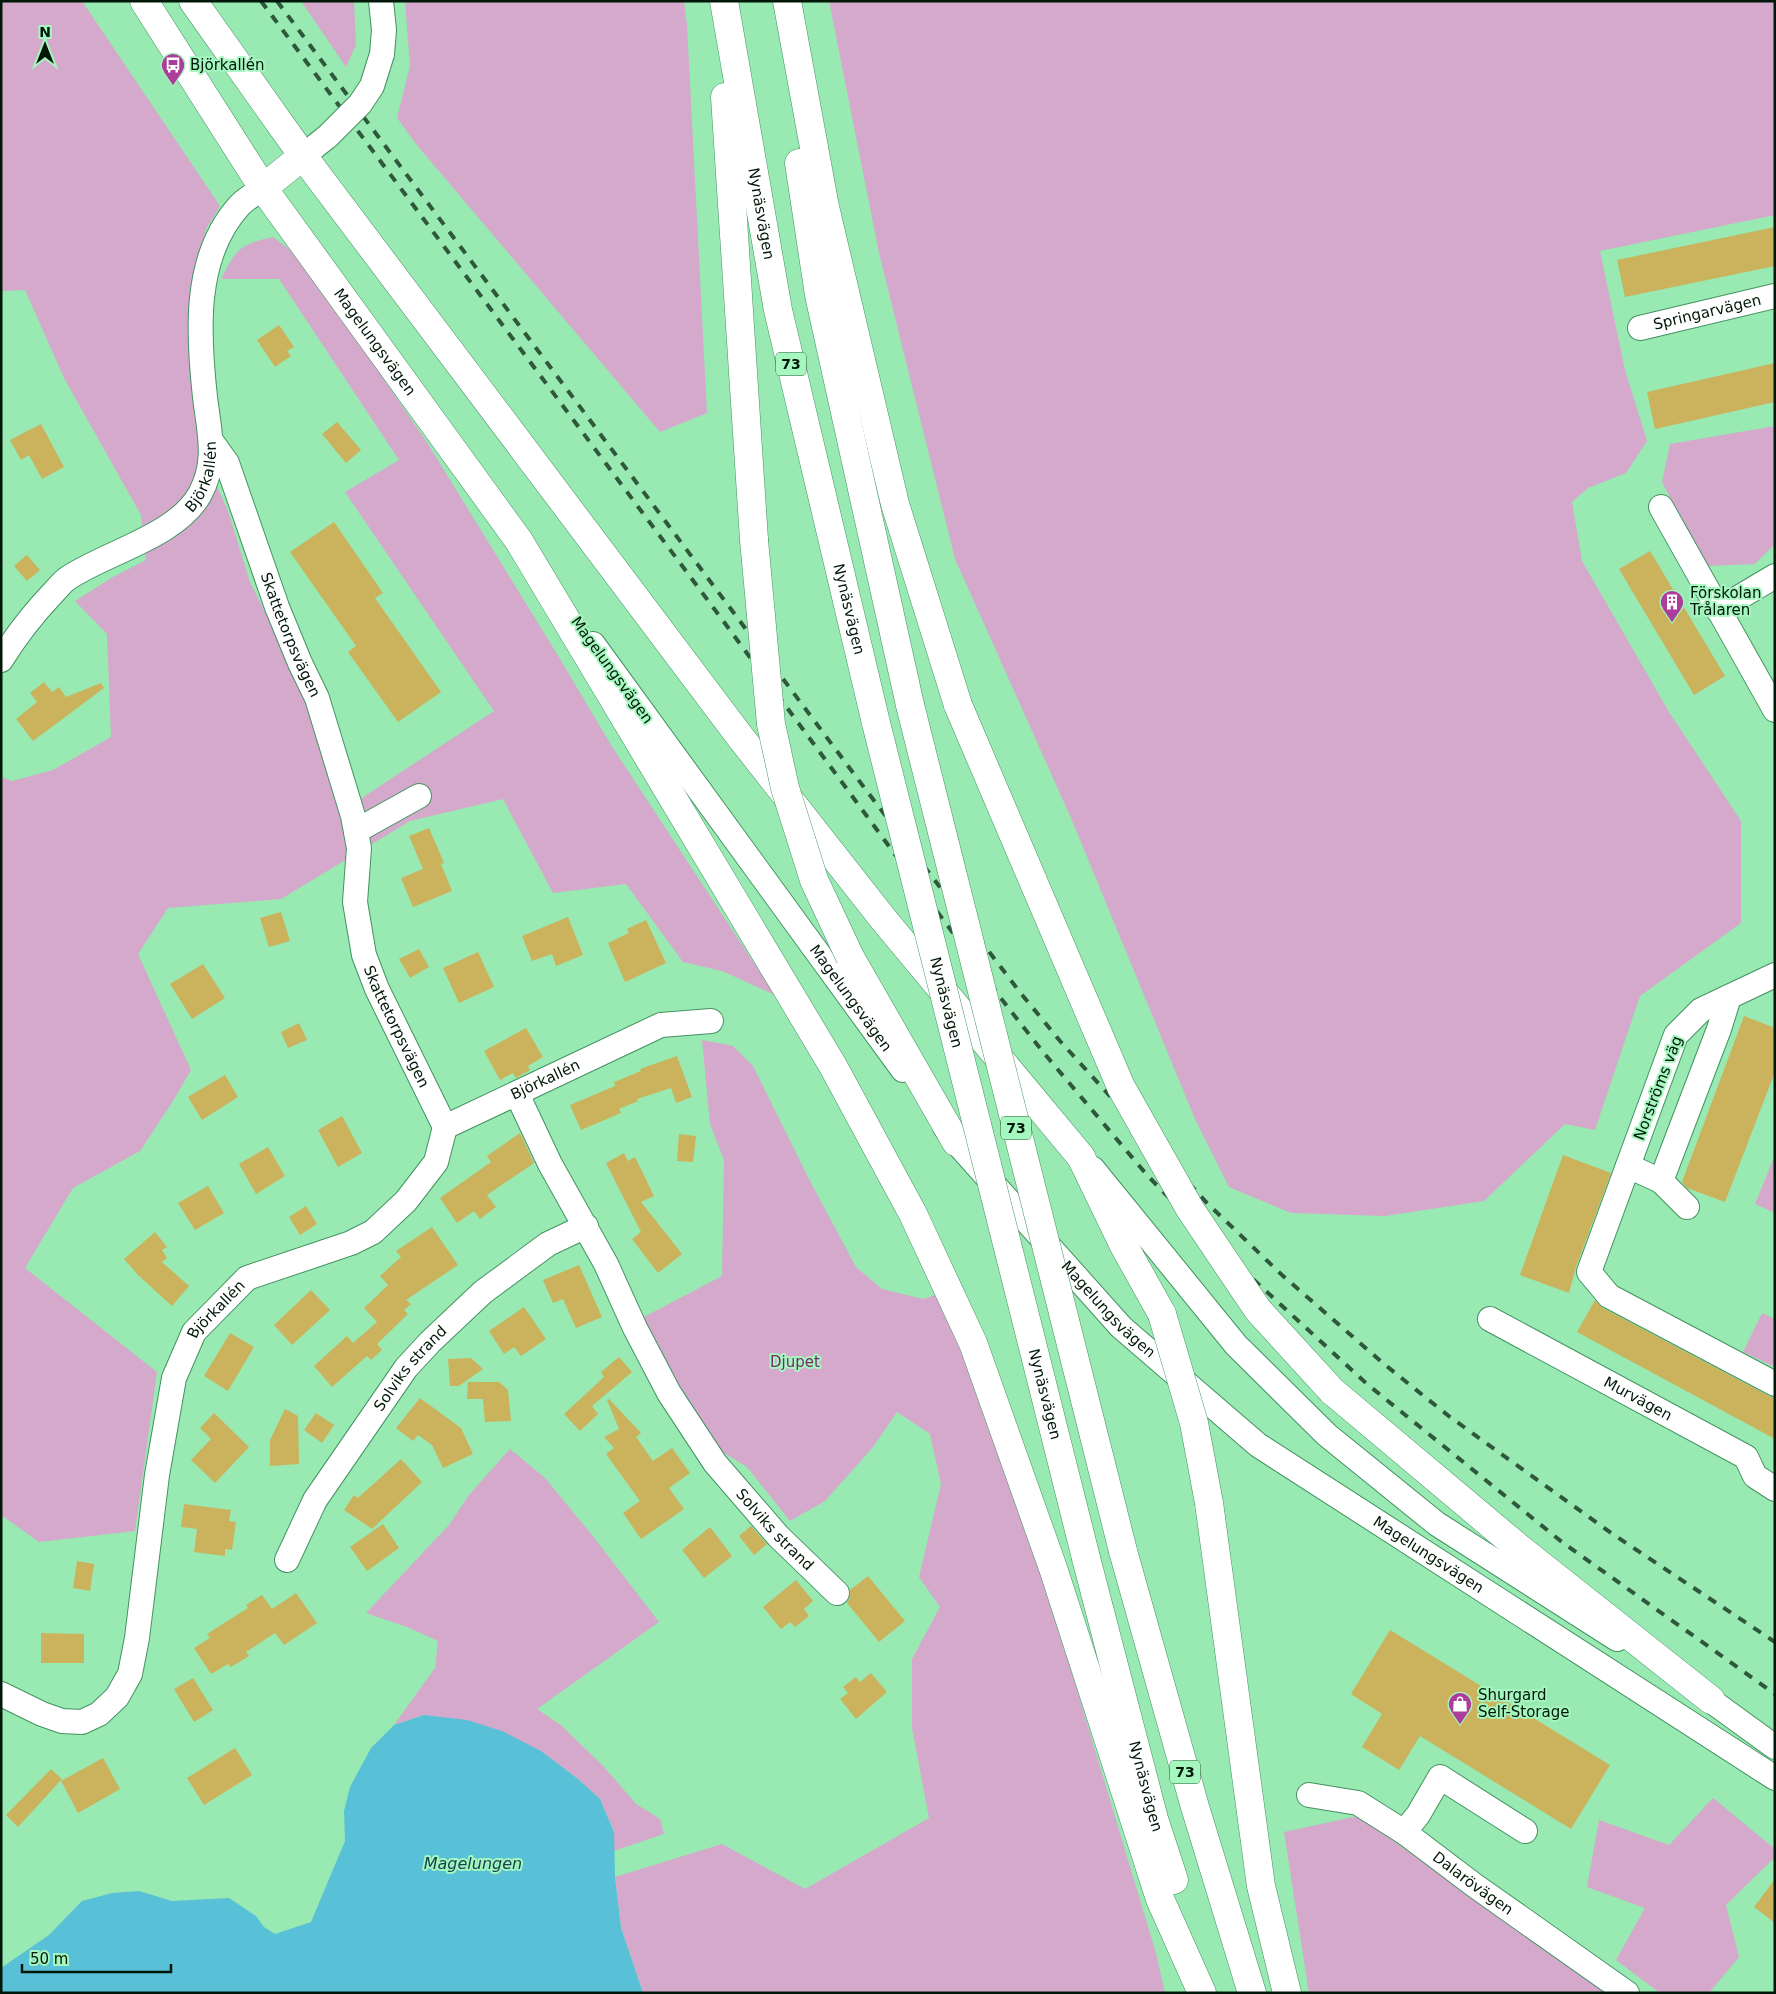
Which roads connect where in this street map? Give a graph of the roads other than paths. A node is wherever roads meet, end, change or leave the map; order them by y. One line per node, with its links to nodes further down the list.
1 (144, 1): 9 (main road, Magelungsvägen)
2 (193, 1): 8 (main road, Magelungsvägen)
3 (381, 1): 8 (street, bridge)
4 (717, 1): 26 (main road, bridge)
5 (724, 1): 45 (main road, Nynäsvägen / 73, bridge)
6 (773, 1): 46 (main road, 73, bridge)
7 (786, 1): 38 (main road, bridge)
8 (303, 156): 9 (main road); 27 (main road, Magelungsvägen)
9 (263, 188): 12 (street, Björkallén); 14 (main road, Magelungsvägen)
10 (1775, 296): 11 (street, Springarvägen)
11 (1640, 328)
12 (212, 442): 17 (street, Björkallén); 20 (street, Skattetorpsvägen)
13 (1661, 507): 16 (street)
14 (519, 541): 26 (street, Magelungsvägen); 44 (main road)
15 (1775, 576): 16 (street)
16 (1718, 610): 18 (street)
17 (1, 660)
18 (1775, 710)
19 (419, 796): 20 (street)
20 (356, 832): 25 (street, Skattetorpsvägen)
21 (1775, 975): 22 (street, Norströms väg)
22 (1729, 997): 28 (street, Norströms väg); 29 (street)
23 (711, 1021): 24 (street, Björkallén)
24 (517, 1094): 25 (street, Björkallén); 31 (street, Solviks strand)
25 (445, 1127): 37 (street, Björkallén)
26 (956, 1142): 40 (street, Magelungsvägen)
27 (1081, 1157): 38 (street, Magelungsvägen); 47 (main road, bridge)
28 (1628, 1166): 29 (street); 33 (street, Norströms väg)
29 (1660, 1181): 30 (street)
30 (1687, 1208)
31 (586, 1226): 35 (street, Solviks strand); 36 (street, Solviks strand)
32 (1490, 1319): 34 (street, Murvägen)
33 (1775, 1384)
34 (1775, 1489)
35 (287, 1560)
36 (837, 1593)
37 (1, 1694)
38 (1711, 1700): 39 (street, Magelungsvägen)
39 (1775, 1747)
40 (1775, 1778)
41 (1309, 1795): 43 (street, Dalarövägen)
42 (1525, 1830): 43 (street)
43 (1404, 1832): 48 (street, Dalarövägen)
44 (1202, 1993)
45 (1210, 1993)
46 (1252, 1993)
47 (1287, 1993)
48 (1627, 1993)

